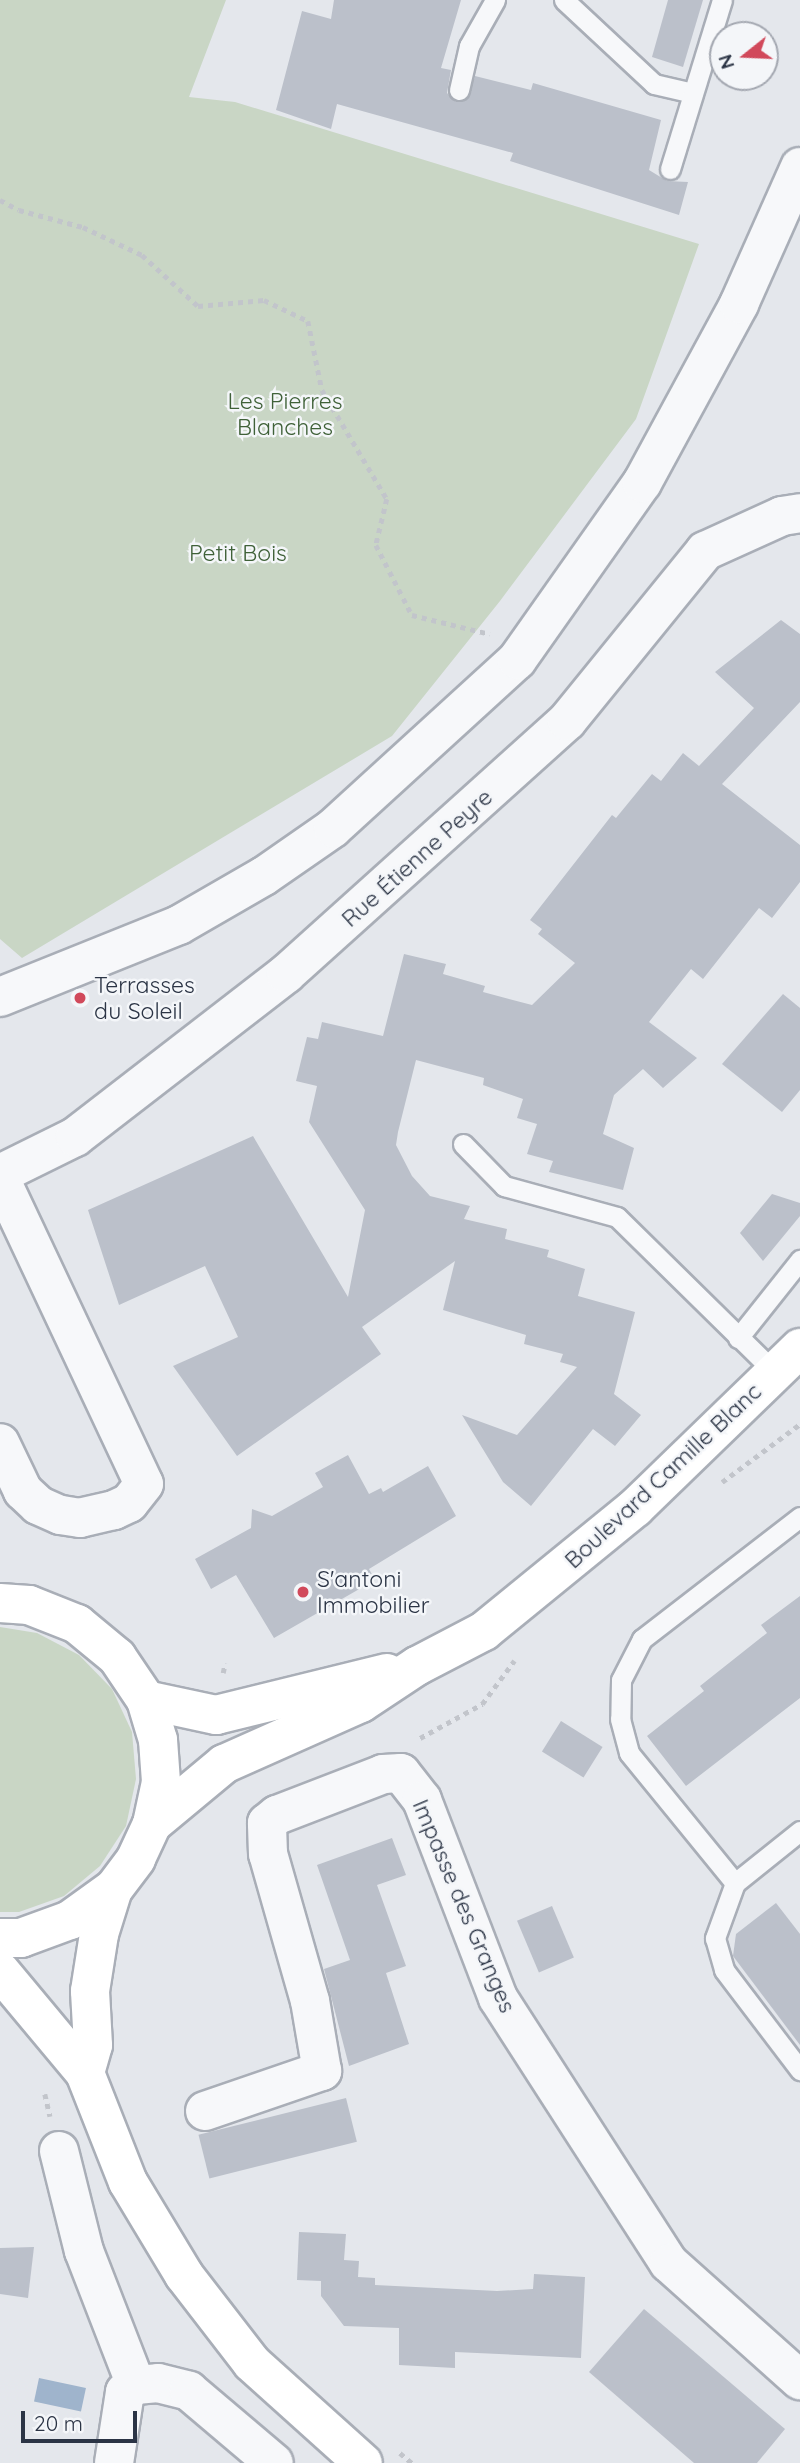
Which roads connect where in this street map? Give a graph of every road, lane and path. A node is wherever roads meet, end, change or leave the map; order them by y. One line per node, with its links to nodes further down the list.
1 (495, 0): 4 (lane)
2 (564, 0): 5 (lane)
3 (722, 0): 5 (lane)
4 (459, 90)
5 (693, 93): 7 (lane)
6 (800, 167): 10 (street)
7 (670, 169)
8 (0, 200): 10 (path)
9 (800, 513): 13 (street, Rue Étienne Peyre)
10 (529, 643): 11 (street)
11 (0, 997)
12 (463, 1144): 15 (lane)
13 (0, 1176): 17 (street)
14 (800, 1261): 15 (lane)
15 (738, 1338): 16 (lane)
16 (787, 1360): 20 (main road, Boulevard Camille Blanc)
17 (0, 1443)
18 (800, 1517): 24 (lane)
19 (0, 1603): 21 (main road)
20 (417, 1666): 21 (main road, Boulevard Camille Blanc); 22 (main road, Boulevard Camille Blanc)
21 (146, 1700): 22 (main road)
22 (152, 1824): 25 (main road)
23 (800, 1831): 24 (lane)
24 (735, 1883): 28 (lane)
25 (113, 1889): 26 (main road); 29 (main road)
26 (0, 1938)
27 (0, 1971): 29 (main road)
28 (800, 2070)
29 (85, 2073): 34 (main road)
30 (205, 2111): 32 (street, Impasse des Granges)
31 (59, 2151): 33 (street)
32 (800, 2380)
33 (136, 2385): 35 (street); 36 (street)
34 (378, 2455): 37 (path)
35 (114, 2463)
36 (274, 2463)
37 (412, 2463)

